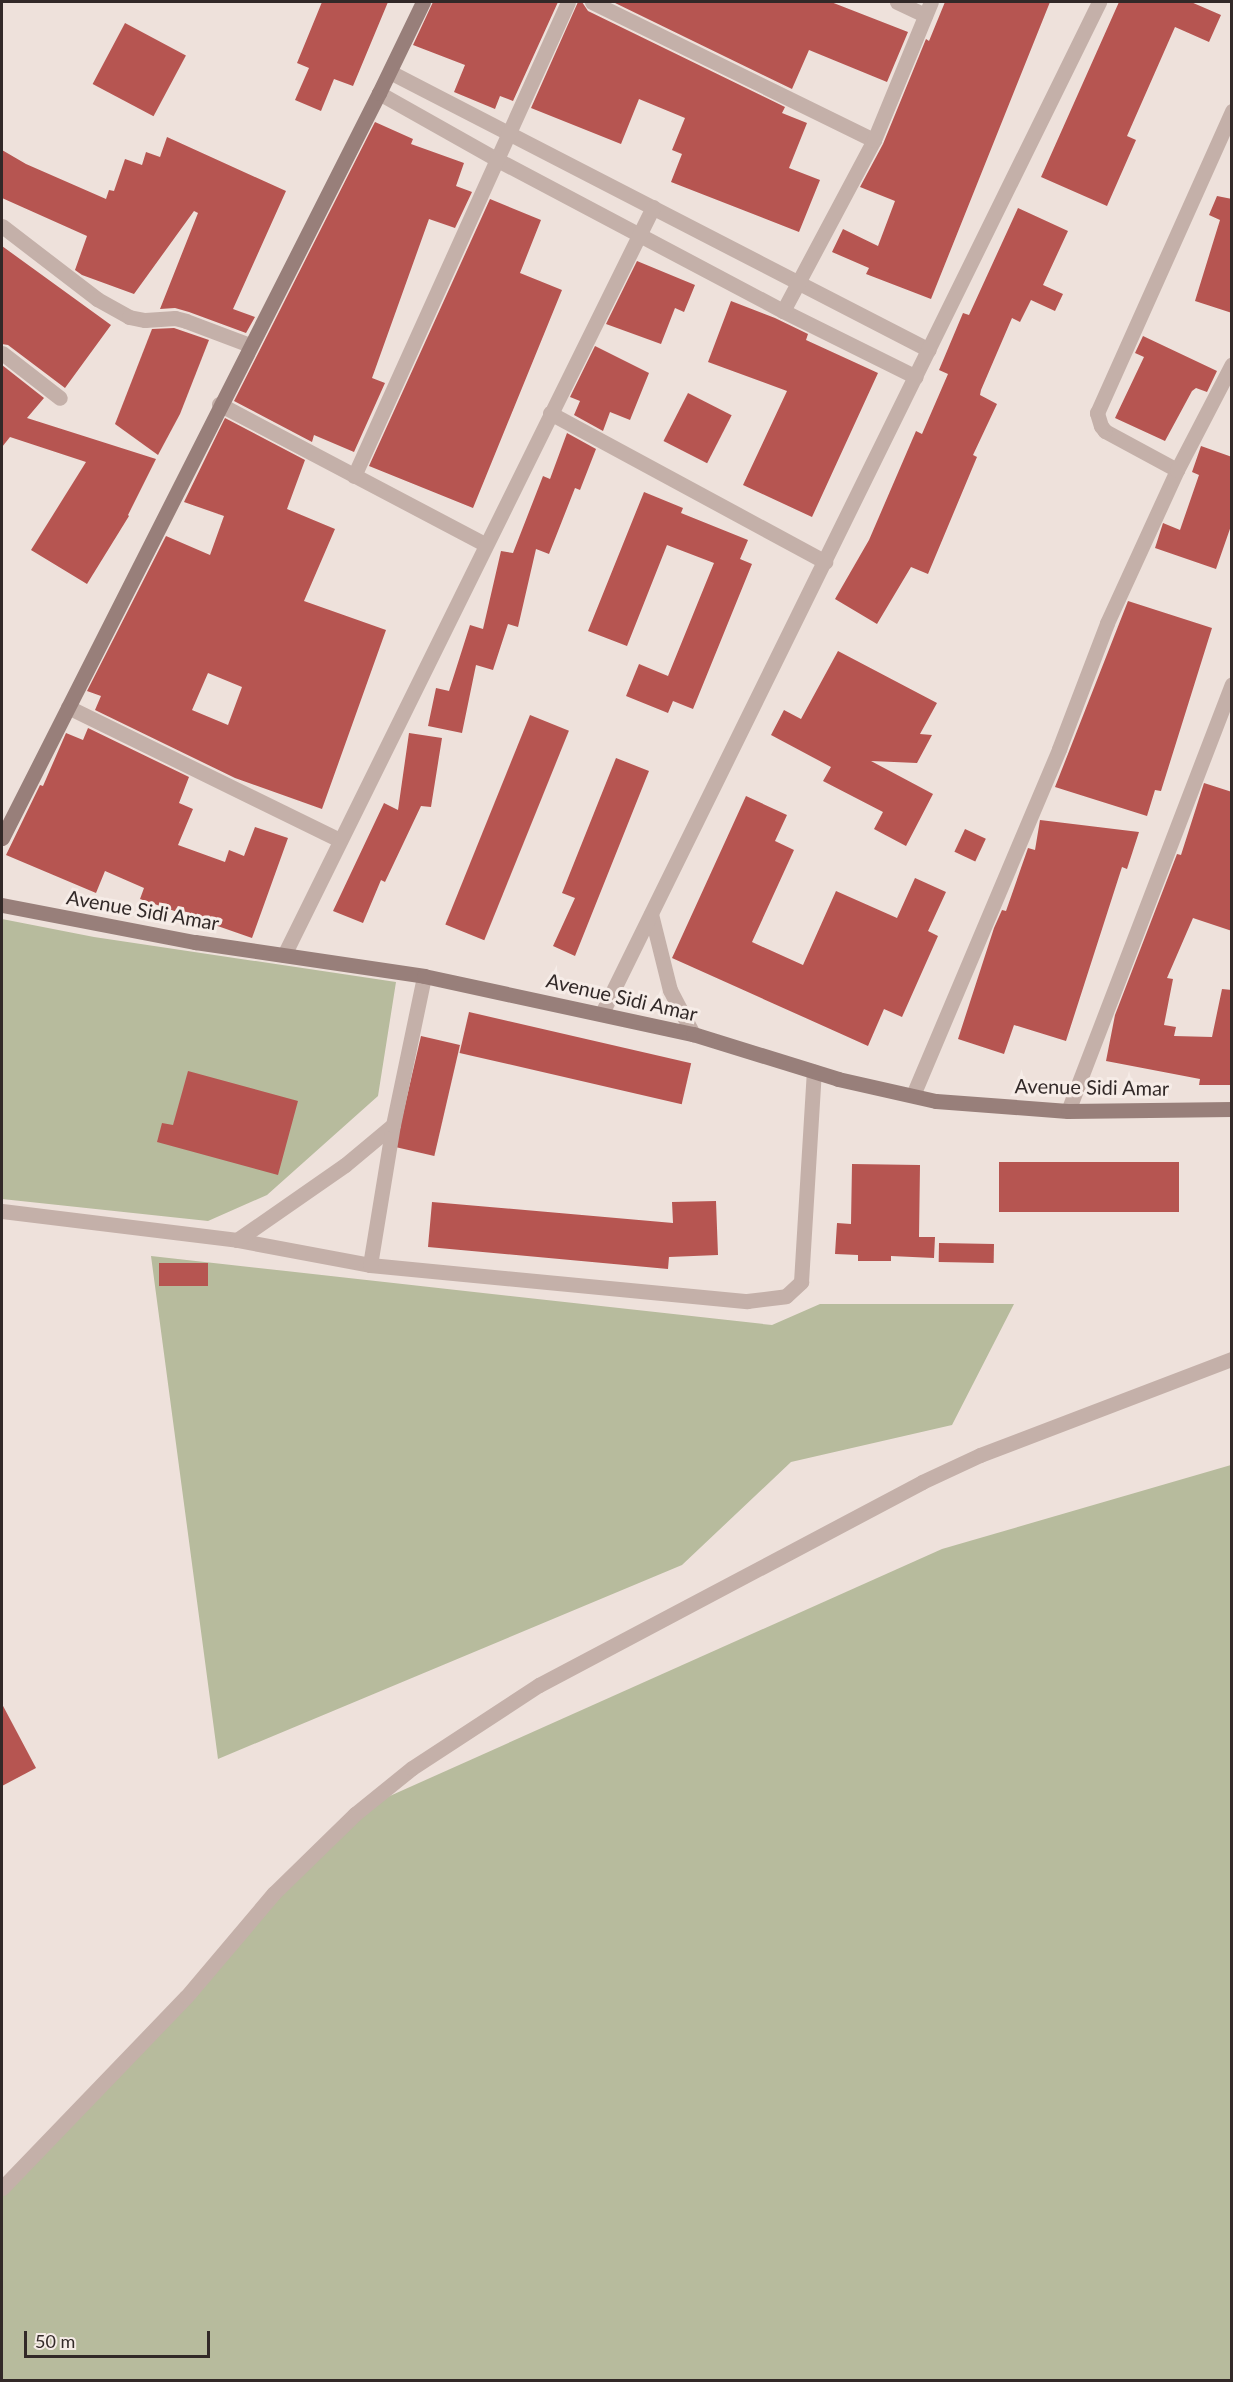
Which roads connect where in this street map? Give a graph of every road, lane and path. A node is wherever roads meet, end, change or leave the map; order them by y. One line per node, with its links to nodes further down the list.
1 (423, 2): 7 (street)
2 (568, 2): 10 (street)
3 (592, 2): 11 (street)
4 (897, 2): 6 (street)
5 (1099, 2): 19 (street)
6 (928, 8): 11 (street)
7 (390, 72): 8 (street); 10 (street)
8 (379, 93): 12 (street); 18 (street)
9 (1232, 111): 26 (street)
10 (509, 132): 12 (street); 13 (street)
11 (874, 140): 16 (street)
12 (496, 159): 15 (street); 27 (street)
13 (653, 207): 15 (street); 16 (street)
14 (2, 226): 18 (street)
15 (638, 234): 17 (street); 25 (street)
16 (797, 285): 17 (street); 19 (street)
17 (783, 311): 22 (street)
18 (250, 345): 24 (street)
19 (929, 350): 22 (street)
20 (2, 353): 23 (street)
21 (1232, 364): 26 (street)
22 (916, 377): 29 (street)
23 (60, 398)
24 (219, 404): 27 (street); 31 (street)
25 (550, 413): 28 (street); 29 (street)
26 (1177, 470): 41 (street)
27 (354, 476): 28 (street)
28 (485, 544): 33 (street)
29 (825, 562): 35 (street)
30 (1232, 684): 43 (street)
31 (68, 707): 32 (street); 33 (street)
32 (2, 838)
33 (340, 840): 36 (street)
34 (2, 905): 36 (street, Avenue Sidi Amar)
35 (651, 914): 38 (street); 39 (street)
36 (284, 955): 37 (street, Avenue Sidi Amar)
37 (424, 976): 38 (street, Avenue Sidi Amar); 44 (street)
38 (602, 1013): 39 (street, Avenue Sidi Amar)
39 (693, 1034): 40 (street, Avenue Sidi Amar)
40 (814, 1071): 41 (street, Avenue Sidi Amar); 47 (street)
41 (913, 1095): 43 (street, Avenue Sidi Amar)
42 (1232, 1109): 43 (street, Avenue Sidi Amar)
43 (1068, 1111)
44 (393, 1125): 46 (street); 47 (street)
45 (2, 1211): 46 (street)
46 (237, 1240): 47 (street)
47 (370, 1265)
48 (1232, 1359): 49 (street)
49 (2, 2188)

